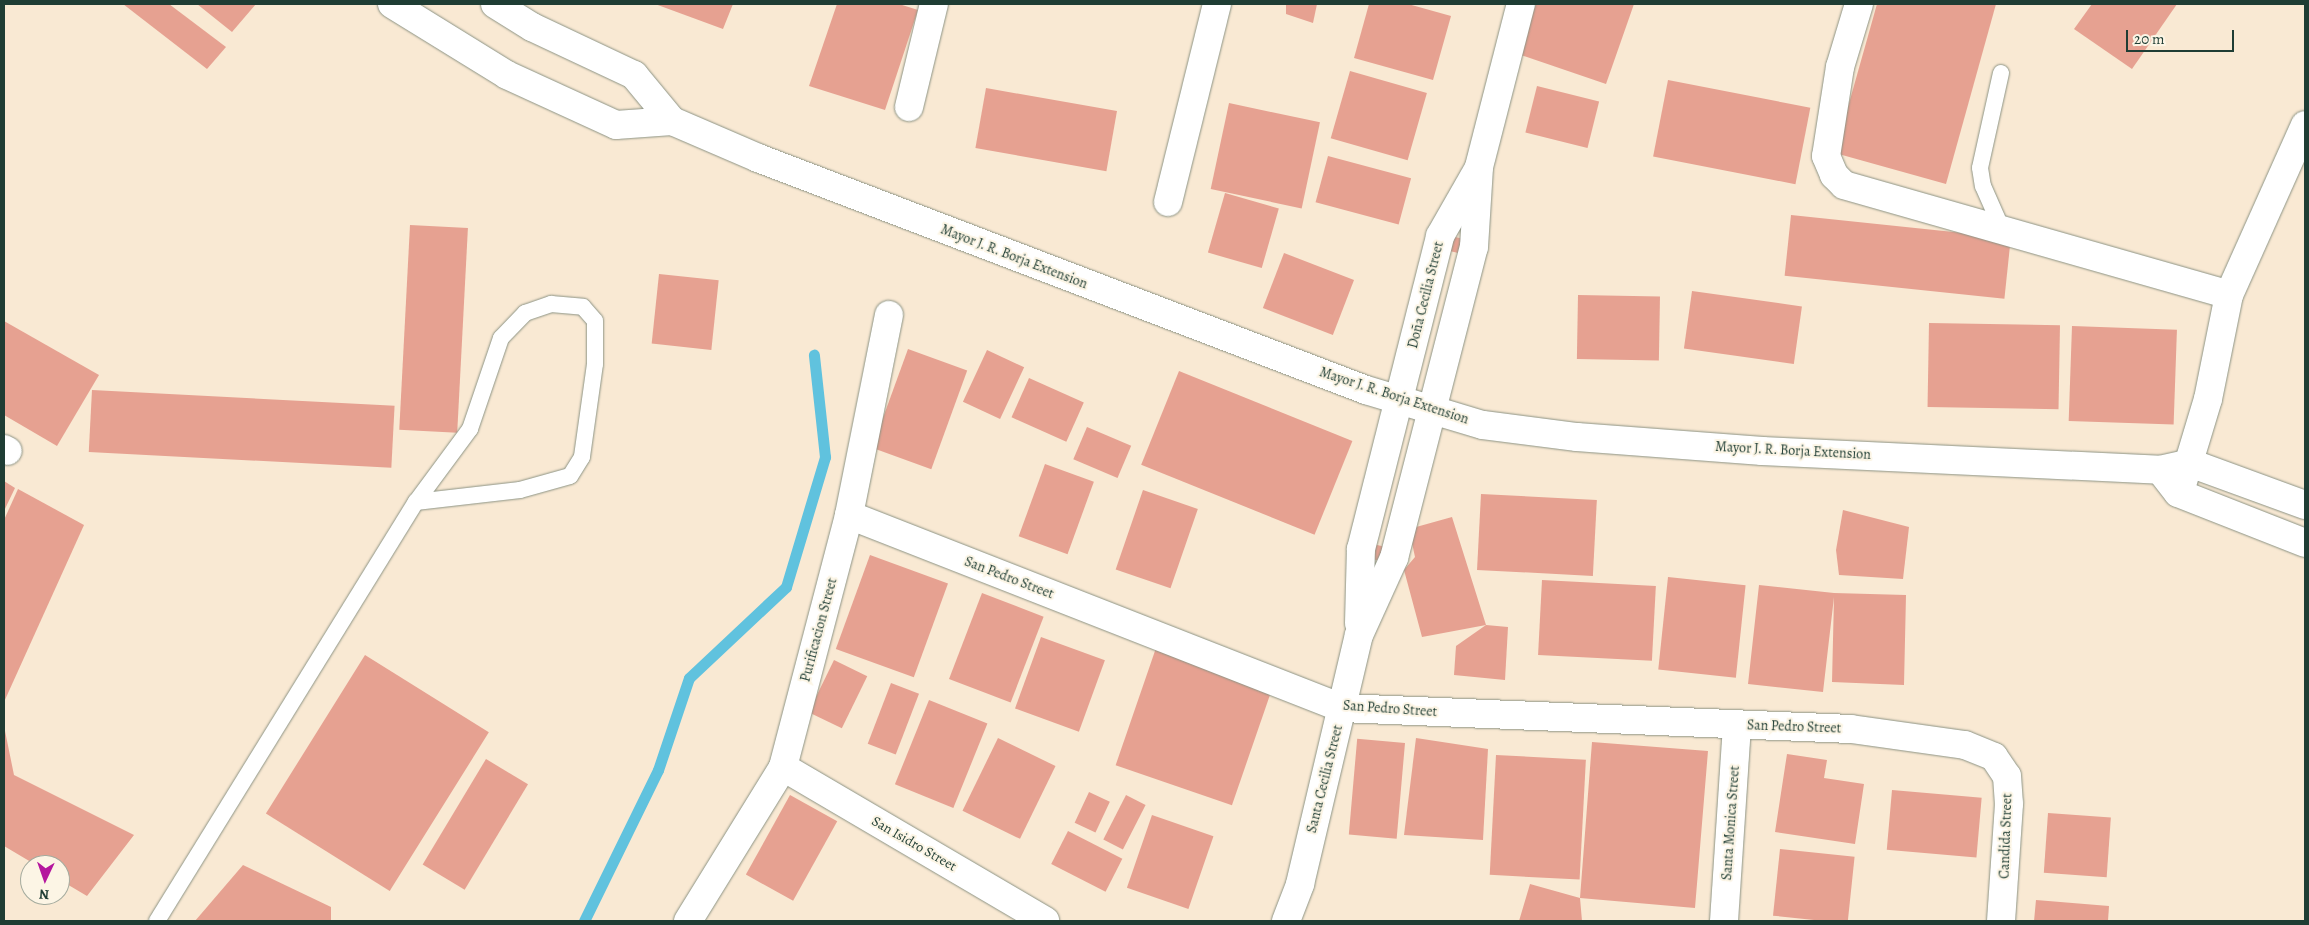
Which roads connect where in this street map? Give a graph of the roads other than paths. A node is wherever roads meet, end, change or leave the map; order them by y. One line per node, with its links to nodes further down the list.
1 (392, 4): 9 (street, Mayor J. R. Borja Extension)
2 (495, 4): 9 (street, Mayor J. R. Borja Extension)
3 (934, 4): 8 (street)
4 (1217, 4): 12 (street)
5 (1521, 4): 11 (street, Doña Cecilia Street)
6 (1859, 4): 13 (street)
7 (2002, 73): 13 (lane)
8 (909, 107)
9 (672, 121): 16 (street, Mayor J. R. Borja Extension)
10 (2305, 125): 14 (street)
11 (1479, 168): 16 (street, Doña Cecilia Street); 17 (street, Doña Cecilia Street)
12 (1168, 202)
13 (2002, 230): 14 (street)
14 (2229, 295): 18 (street)
15 (889, 315): 23 (street, Purificacion Street)
16 (1398, 400): 17 (street, Mayor J. R. Borja Extension); 25 (street, Santa Cecilia Street)
17 (1432, 410): 19 (street, Mayor J. R. Borja Extension); 25 (street, Santa Cecilia Street)
18 (2190, 463): 19 (street, Mayor J. R. Borja Extension); 20 (street); 22 (street)
19 (2160, 470): 20 (street)
20 (2178, 493): 24 (street)
21 (416, 502): 21 (lane); 30 (lane)
22 (2305, 505)
23 (849, 515): 26 (street, San Pedro Street); 29 (street, Purificacion Street)
24 (2305, 543)
25 (1359, 635): 26 (street, Santa Cecilia Street)
26 (1342, 708): 27 (street, San Pedro Street); 33 (street, Santa Cecilia Street)
27 (1737, 724): 28 (street, San Pedro Street); 34 (street, Santa Monica Street)
28 (1965, 745): 35 (street, Candida Street)
29 (783, 767): 31 (street, Purificacion Street); 32 (street, San Isidro Street)
30 (158, 921)
31 (688, 921)
32 (1044, 921)
33 (1286, 921)
34 (1724, 921)
35 (2001, 921)

